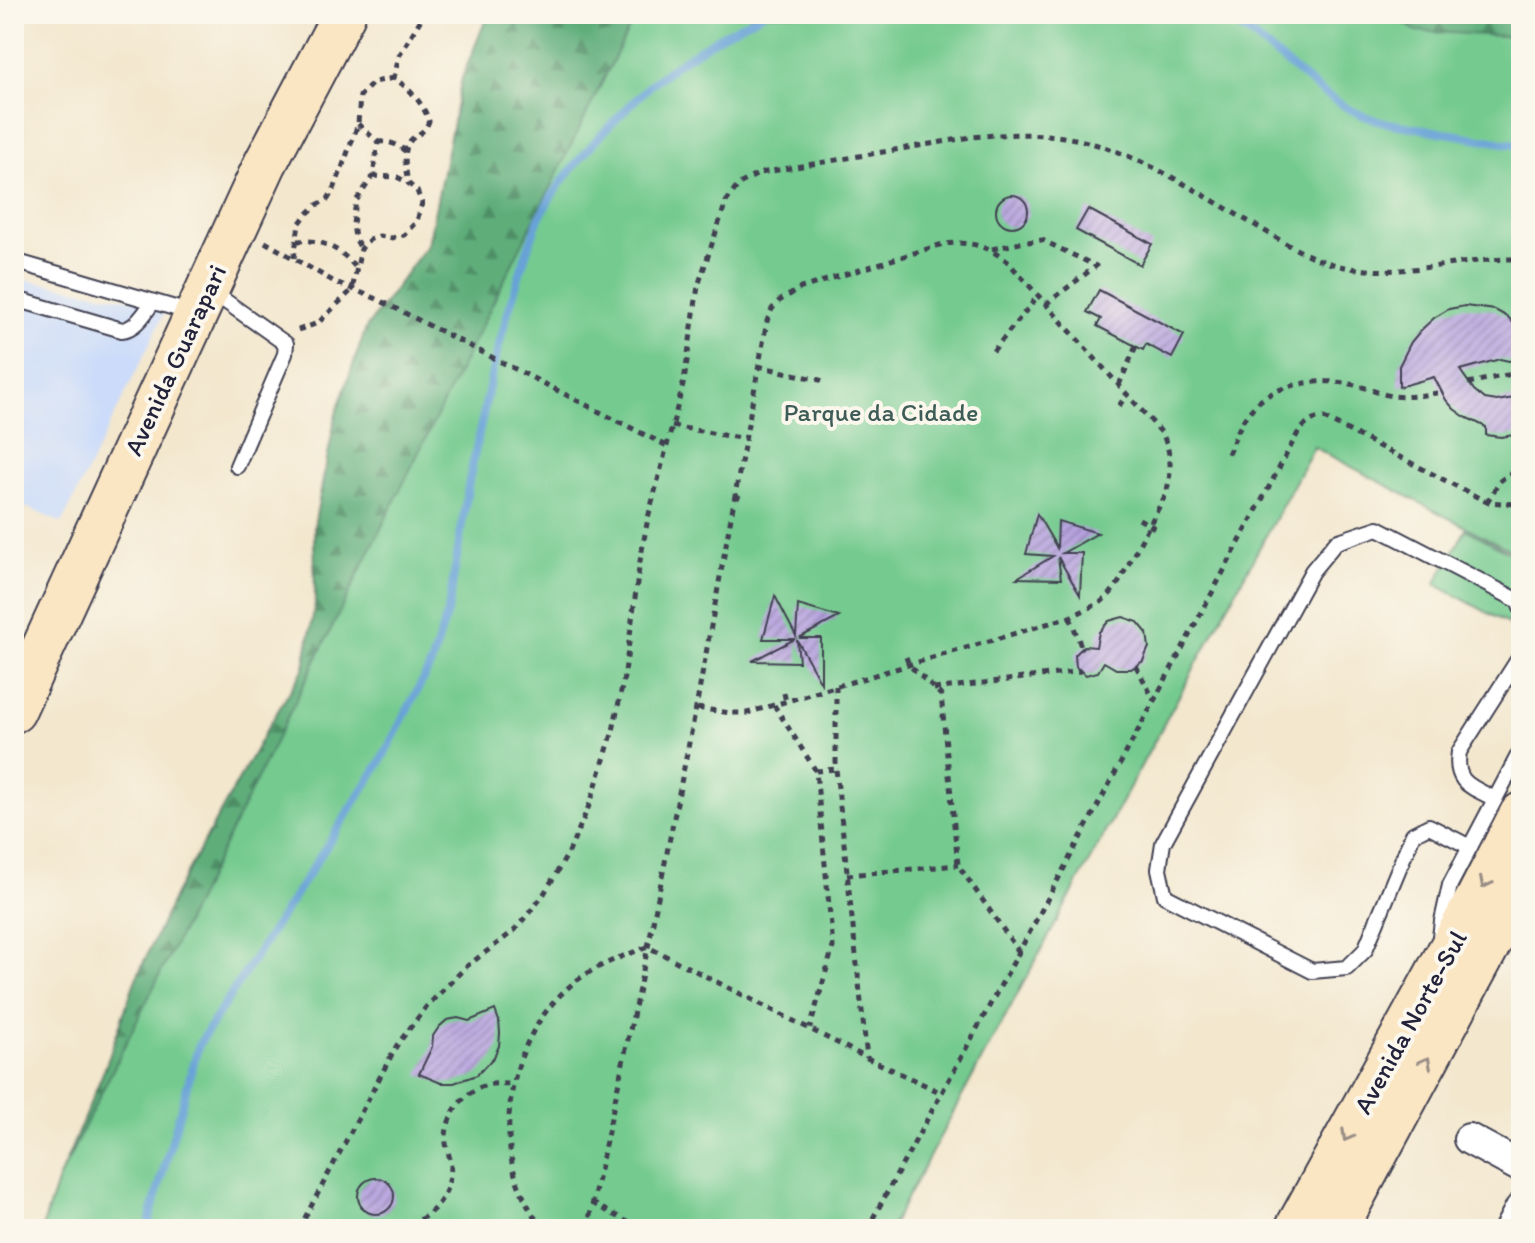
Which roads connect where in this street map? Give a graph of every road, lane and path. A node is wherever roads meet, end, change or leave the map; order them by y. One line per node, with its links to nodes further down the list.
1 (344, 14): 9 (main road, Avenida Guarapari)
2 (424, 14): 3 (path)
3 (394, 78): 4 (path); 6 (path)
4 (358, 124): 5 (path); 10 (path)
5 (378, 142): 6 (path); 7 (path)
6 (406, 152): 8 (path)
7 (373, 176): 8 (path); 11 (path)
8 (408, 183): 11 (path)
9 (239, 220): 13 (path); 19 (main road, Avenida Guarapari)
10 (297, 241): 13 (path); 16 (path)
11 (361, 249): 16 (path)
12 (991, 250): 18 (path); 22 (path); 26 (path)
13 (294, 258): 17 (path)
14 (1521, 259): 34 (path)
15 (14, 261): 21 (lane)
16 (357, 269): 17 (path)
17 (352, 290): 23 (path); 36 (path)
18 (1038, 296): 22 (path); 25 (path)
19 (202, 301): 21 (lane); 23 (lane); 64 (main road, Avenida Guarapari)
20 (26, 302): 21 (lane)
21 (153, 302)
22 (1046, 304): 30 (path)
23 (278, 337): 39 (lane)
24 (1136, 346): 30 (path)
25 (993, 351)
26 (758, 366): 28 (path); 35 (path)
27 (1521, 376): 29 (path)
28 (824, 381)
29 (1468, 383)
30 (1119, 385): 32 (path)
31 (1442, 392): 37 (path)
32 (1127, 394): 33 (path); 45 (path)
33 (1119, 406)
34 (672, 426): 35 (path); 36 (path)
35 (745, 439): 40 (path)
36 (667, 446): 84 (path)
37 (1228, 454)
38 (1521, 465): 42 (path)
39 (237, 466)
40 (735, 495): 41 (path); 63 (path)
41 (745, 501)
42 (1487, 502): 43 (path); 60 (path)
43 (1521, 503)
44 (1139, 519): 45 (path)
45 (1149, 525): 46 (path); 48 (path)
46 (1158, 530)
47 (1521, 608): 69 (lane)
48 (1070, 617): 50 (path); 51 (path)
49 (1023, 621): 50 (path)
50 (1027, 630): 54 (path)
51 (1082, 649)
52 (1521, 655): 68 (lane)
53 (906, 657): 54 (path)
54 (909, 665): 57 (path); 58 (path)
55 (1136, 666): 60 (path)
56 (1081, 671): 58 (path)
57 (836, 686): 61 (path); 66 (path)
58 (933, 689): 70 (path)
59 (784, 693): 61 (path)
60 (1154, 700): 74 (path)
61 (786, 702): 62 (path)
62 (774, 705): 63 (path); 67 (path)
63 (696, 708): 73 (path)
64 (14, 711)
65 (1521, 750): 68 (lane)
66 (836, 769): 67 (path); 71 (path)
67 (816, 771): 76 (path)
68 (1508, 806): 69 (lane); 75 (main road, Avenida Norte-Sul, one-way to 75)
69 (1470, 847): 75 (lane)
70 (958, 865): 71 (path); 74 (path)
71 (847, 875): 77 (path)
72 (1521, 885): 91 (main road, Avenida Norte-Sul, one-way to 72)
73 (648, 947): 76 (path); 78 (path); 82 (path)
74 (1019, 952): 79 (path)
75 (1437, 973): 90 (main road, Avenida Norte-Sul, one-way to 90)
76 (810, 1028): 77 (path)
77 (867, 1058): 79 (path)
78 (512, 1084): 85 (path); 86 (path)
79 (942, 1093): 89 (path)
80 (1469, 1139): 81 (street)
81 (1521, 1167)
82 (592, 1203): 87 (path); 88 (path)
83 (1521, 1208): 92 (street)
84 (299, 1229)
85 (398, 1229)
86 (542, 1229)
87 (587, 1229)
88 (641, 1229)
89 (867, 1229)
90 (1296, 1229)
91 (1336, 1229)
92 (1510, 1229)

